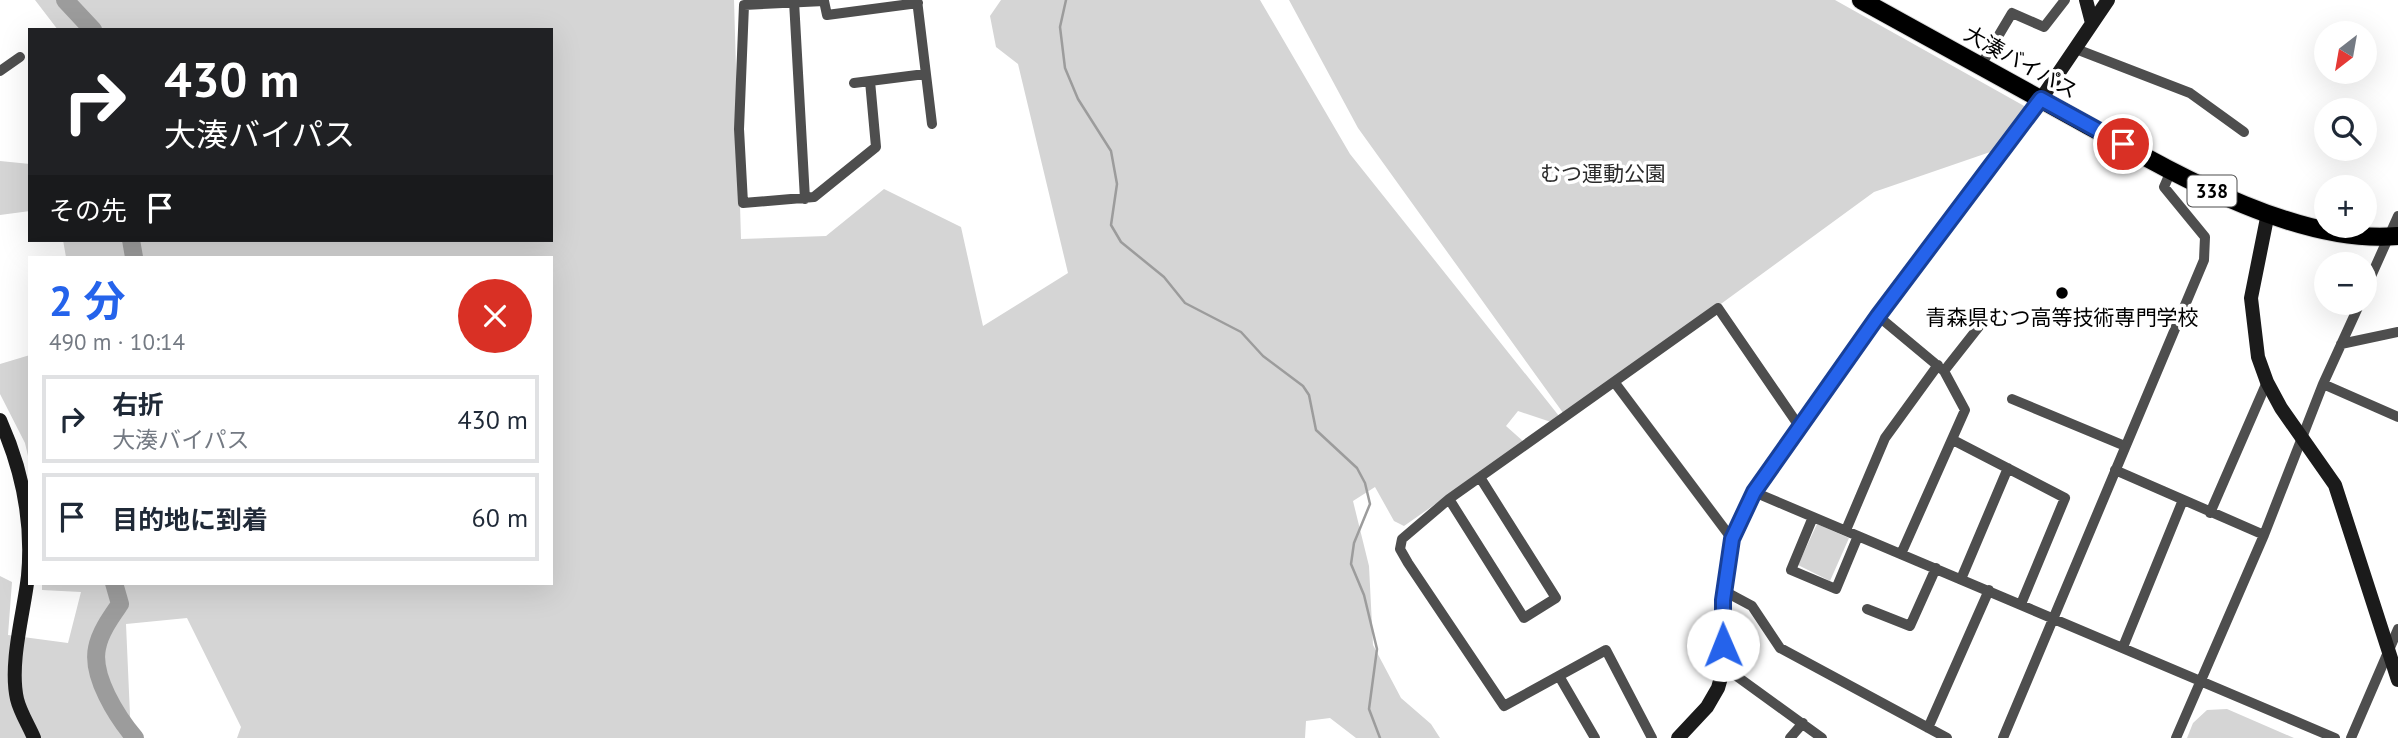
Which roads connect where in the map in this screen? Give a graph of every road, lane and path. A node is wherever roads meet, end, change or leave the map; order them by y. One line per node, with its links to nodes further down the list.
1 (1861, 0): 10 (highway, 大湊バイパス / 338)
2 (2065, 0): 10 (street)
3 (2086, 0): 7 (street)
4 (2108, 0): 7 (street)
5 (918, 1): 6 (street); 12 (street)
6 (794, 2): 19 (street); 19 (street)
7 (2092, 23): 8 (street)
8 (2076, 49): 15 (street); 17 (street)
9 (20, 57): 11 (street)
10 (1981, 65): 15 (highway, 大湊バイパス / 338)
11 (0, 71)
12 (925, 74): 13 (street); 16 (street)
13 (870, 81): 14 (street); 19 (street)
14 (854, 83)
15 (2041, 99): 18 (highway, 大湊バイパス / 338); 25 (street)
16 (933, 124)
17 (2244, 132)
18 (2171, 171): 20 (highway, 大湊バイパス / 338); 39 (street)
19 (805, 199)
20 (2268, 213): 22 (highway, 大湊バイパス / 338); 30 (street)
21 (2398, 216): 22 (street)
22 (2394, 237): 23 (street)
23 (2377, 268)
24 (2354, 315): 28 (street)
25 (1878, 316): 29 (street); 36 (street)
26 (1984, 319): 29 (street)
27 (2398, 332): 28 (street)
28 (2341, 344): 32 (street)
29 (1941, 368): 38 (street); 48 (street)
30 (2267, 382): 37 (street); 46 (street)
31 (1615, 383): 36 (street); 42 (street); 51 (street)
32 (2323, 384): 34 (street); 37 (street)
33 (2012, 399): 39 (street)
34 (2398, 417)
35 (0, 420): 69 (street)
36 (1799, 426): 43 (street)
37 (2302, 439): 49 (street); 62 (street)
38 (1953, 440): 40 (street); 52 (street)
39 (2125, 446): 41 (street)
40 (2008, 468): 54 (street); 57 (street)
41 (2115, 470): 45 (street); 59 (street)
42 (1481, 479): 44 (street); 44 (street)
43 (1754, 492): 47 (street); 51 (street)
44 (1449, 499): 64 (street)
45 (2183, 500): 46 (street); 61 (street)
46 (2210, 513): 49 (street)
47 (1813, 517): 48 (street); 50 (street)
48 (1846, 530): 50 (street)
49 (2264, 535): 65 (street)
50 (1858, 536): 52 (street)
51 (1732, 539): 56 (street)
52 (1901, 554): 53 (street)
53 (1936, 568): 54 (street); 58 (street)
54 (1961, 579): 55 (street)
55 (1989, 590): 57 (street); 68 (street)
56 (1724, 591): 63 (street); 68 (street)
57 (2021, 604): 59 (street)
58 (1867, 609)
59 (2055, 618): 61 (street); 76 (street)
60 (2398, 629): 62 (street)
61 (2123, 647): 65 (street)
62 (2393, 652): 66 (street); 79 (street)
63 (1724, 667): 67 (street); 72 (street)
64 (1559, 676): 70 (street); 71 (street)
65 (2200, 679): 77 (street); 78 (street)
66 (2398, 680)
67 (1803, 723): 73 (street); 74 (street)
68 (1928, 728): 75 (street)
69 (34, 738)
70 (1595, 738)
71 (1651, 738)
72 (1678, 738)
73 (1790, 738)
74 (1822, 738)
75 (1947, 738)
76 (2003, 738)
77 (2176, 738)
78 (2335, 738)
79 (2351, 738)

